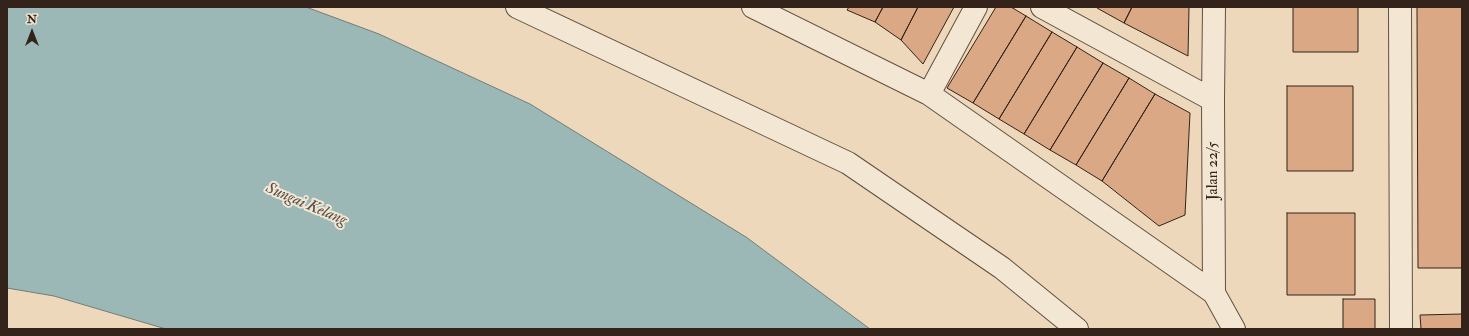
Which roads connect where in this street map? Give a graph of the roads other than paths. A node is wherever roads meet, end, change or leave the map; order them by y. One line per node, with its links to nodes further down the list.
1 (517, 7): 10 (lane)
2 (753, 7): 7 (lane)
3 (976, 7): 7 (lane)
4 (1042, 7): 8 (lane)
5 (1214, 7): 8 (lane, Jalan 22/5)
6 (1400, 7): 12 (lane)
7 (929, 94): 9 (lane)
8 (1213, 100): 9 (lane, Jalan 22/5)
9 (1214, 293): 11 (lane, Jalan 22/5)
10 (1077, 329)
11 (1234, 329)
12 (1401, 329)

